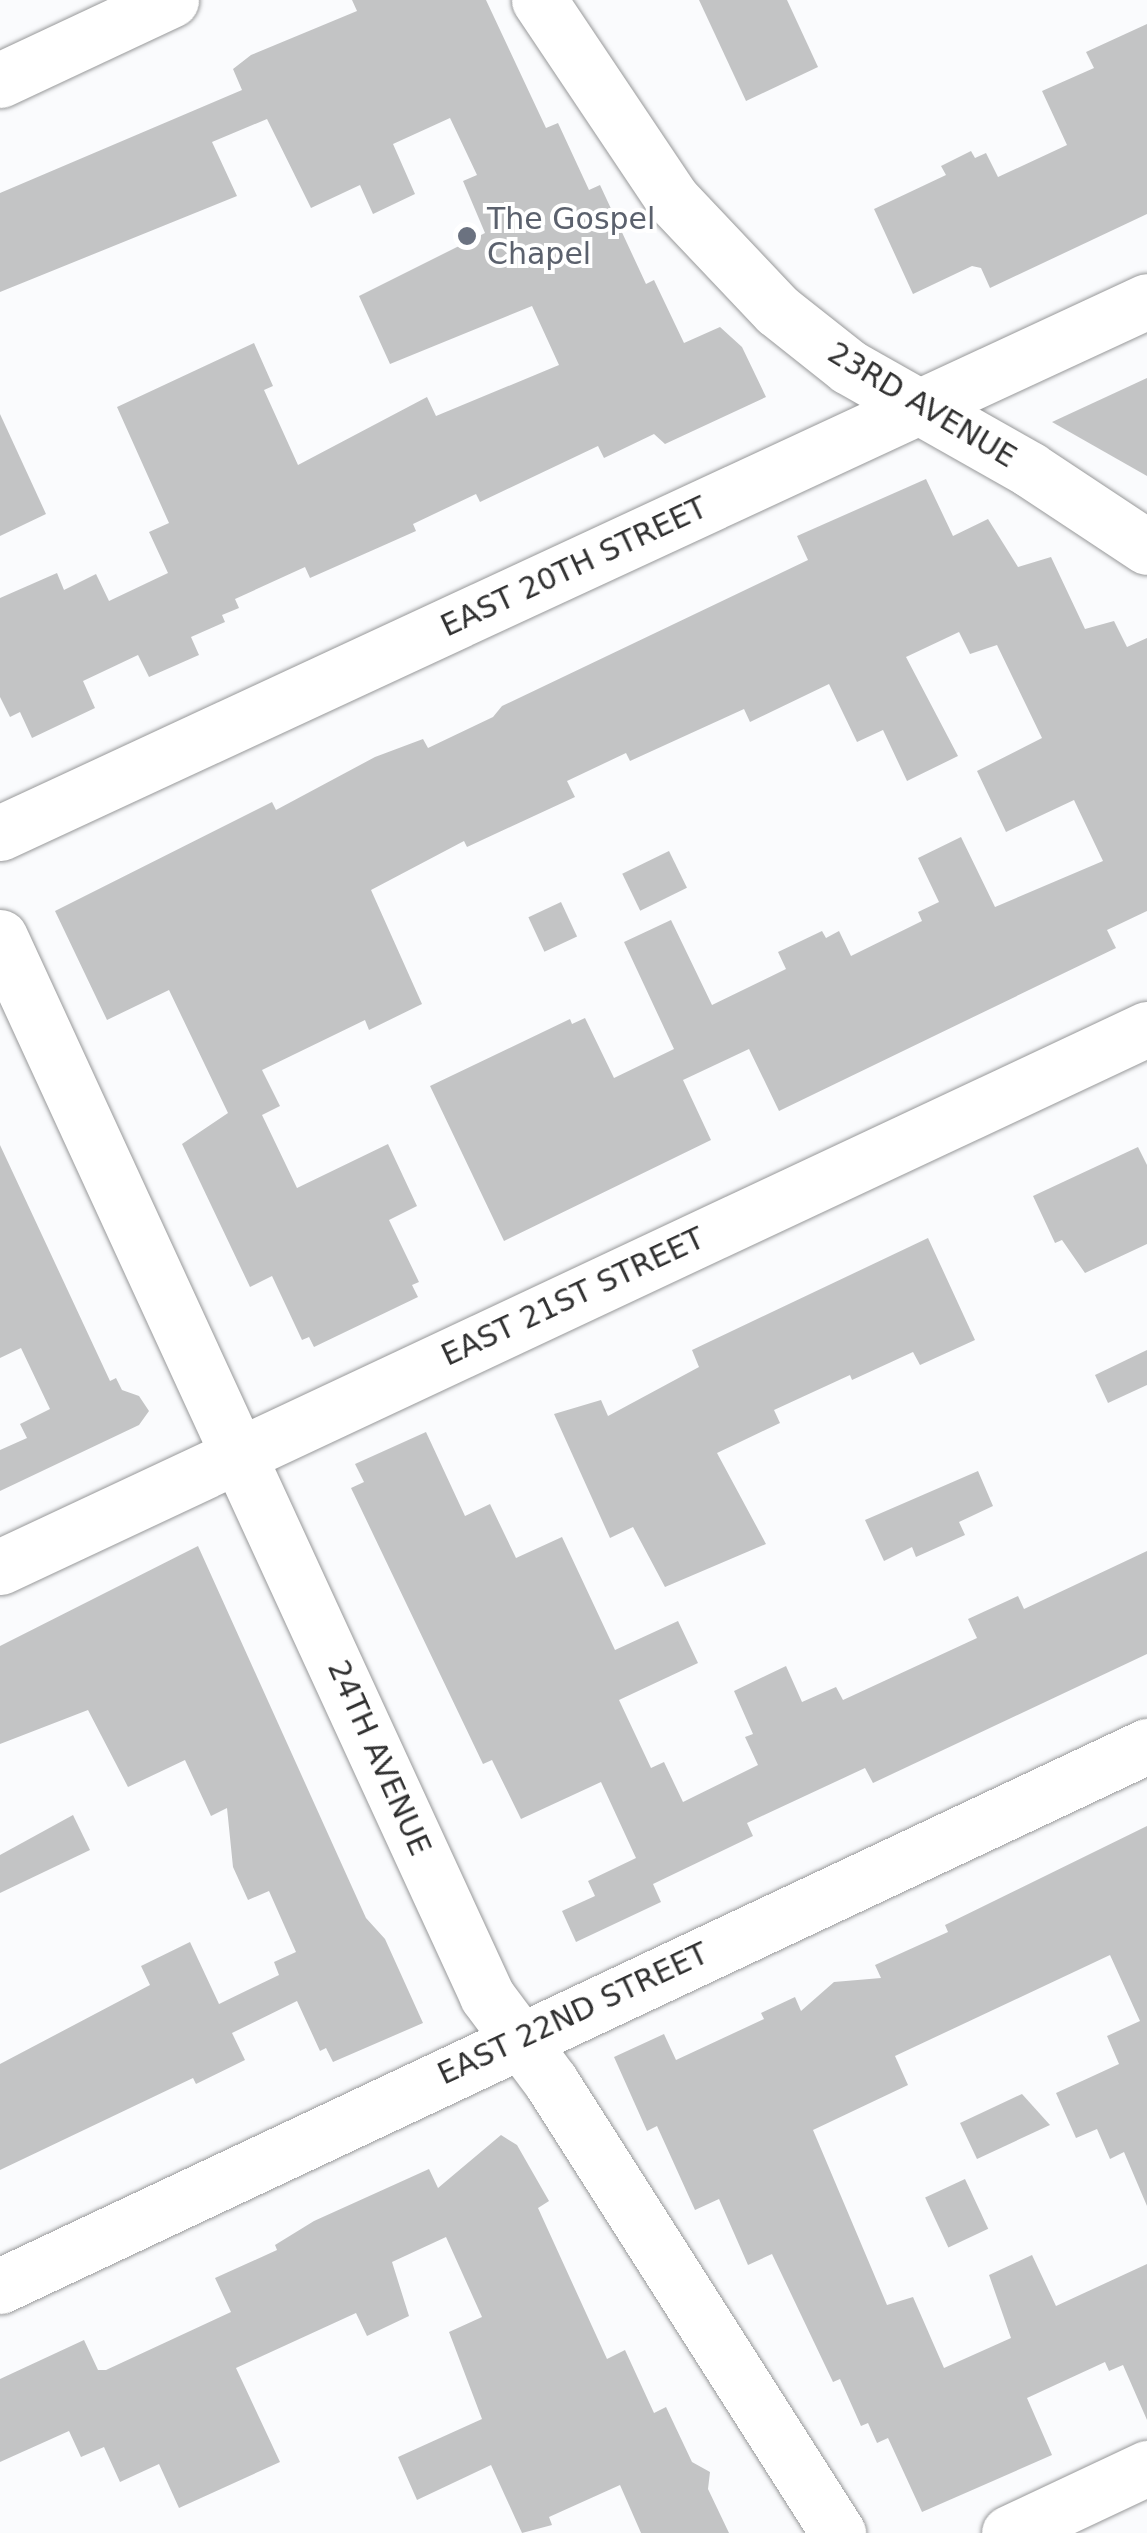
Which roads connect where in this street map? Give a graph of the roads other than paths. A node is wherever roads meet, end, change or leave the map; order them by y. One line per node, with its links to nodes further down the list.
1 (171, 0): 3 (street)
2 (538, 0): 5 (street, 23RD AVENUE)
3 (0, 80)
4 (1147, 301): 5 (street, EAST 20TH STREET)
5 (918, 408): 6 (street, 23RD AVENUE); 7 (street, EAST 20TH STREET)
6 (1147, 547)
7 (0, 832)
8 (0, 937): 10 (street, 24TH AVENUE)
9 (1147, 1030): 10 (street, EAST 21ST STREET)
10 (240, 1452): 11 (street, EAST 21ST STREET); 13 (street, 24TH AVENUE)
11 (0, 1567)
12 (1147, 1746): 13 (street, EAST 22ND STREET)
13 (517, 2040): 14 (street, EAST 22ND STREET); 16 (street, 24TH AVENUE)
14 (0, 2286)
15 (1147, 2468): 17 (street)
16 (838, 2533)
17 (1008, 2533)

